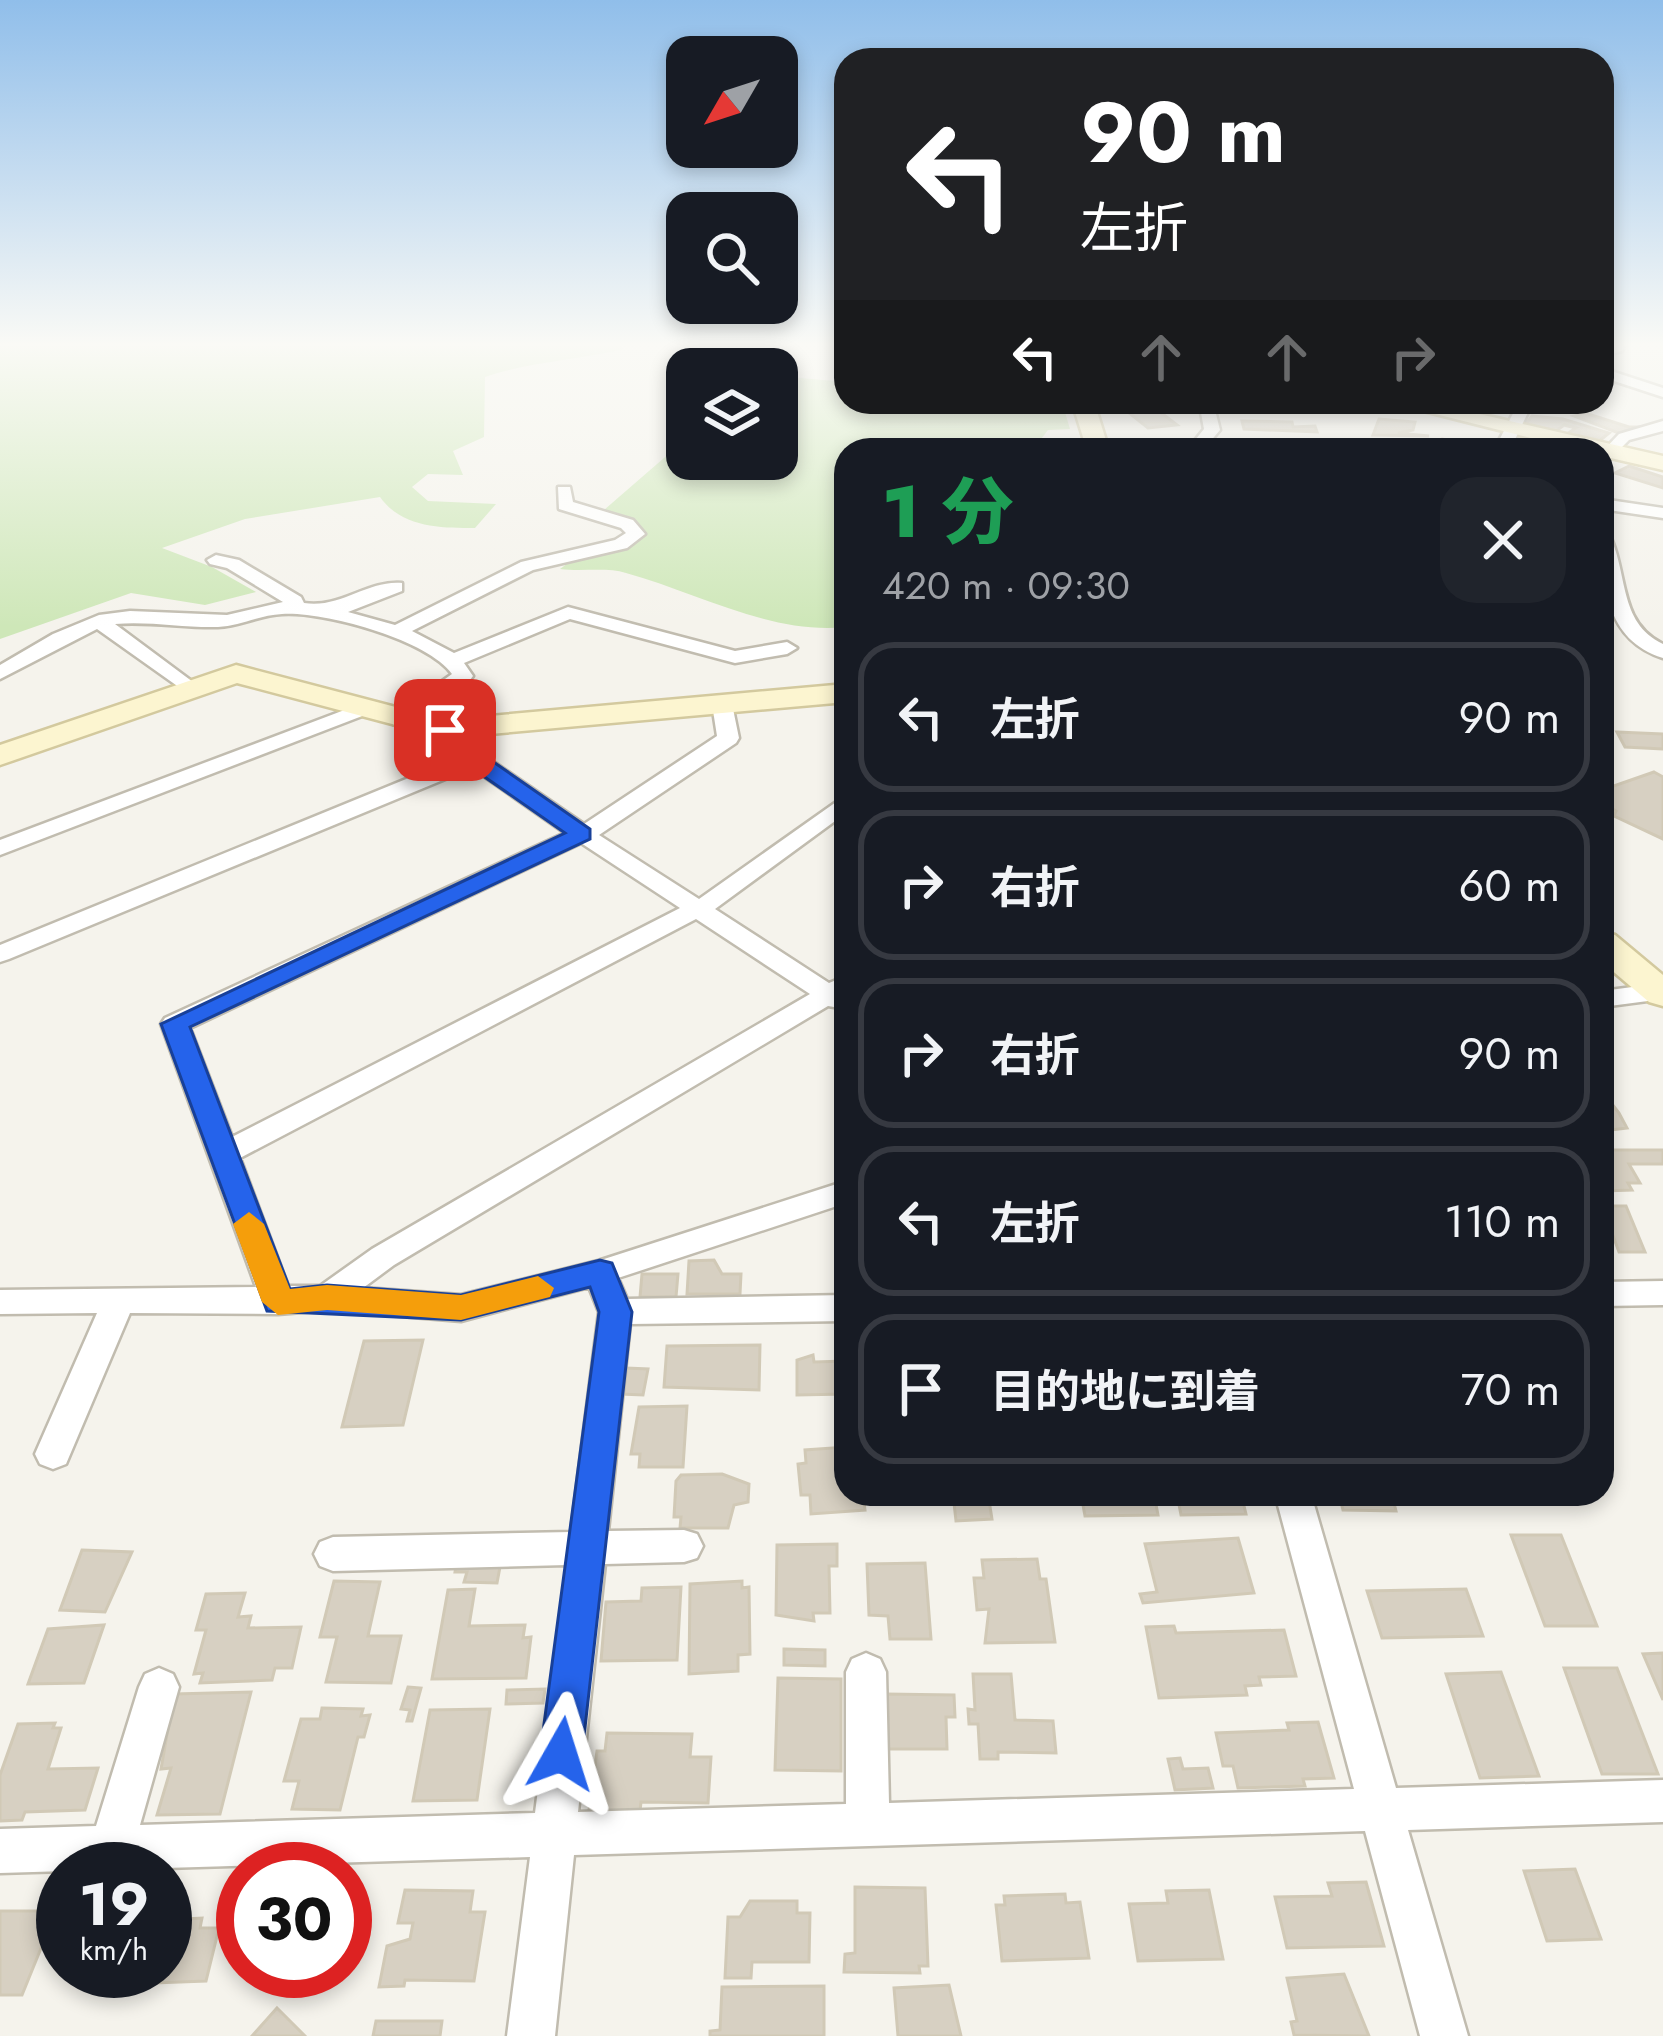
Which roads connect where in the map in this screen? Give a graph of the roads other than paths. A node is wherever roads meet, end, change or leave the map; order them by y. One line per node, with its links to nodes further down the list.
1 (1614, 452): 2 (street)
2 (1663, 463)
3 (564, 491): 12 (street)
4 (1614, 510): 5 (street)
5 (1663, 513)
6 (216, 560): 9 (street)
7 (394, 586): 10 (street)
8 (1614, 595): 14 (street)
9 (295, 608): 10 (street); 11 (street)
10 (322, 614): 12 (street)
11 (99, 621): 16 (street); 17 (street)
12 (395, 632): 15 (street)
13 (787, 648): 15 (street)
14 (1663, 652)
15 (455, 660): 21 (street)
16 (0, 673)
17 (190, 689): 20 (street); 23 (street)
18 (834, 694): 19 (street)
19 (722, 704): 22 (street); 26 (street)
20 (363, 709): 21 (street); 27 (street)
21 (400, 720): 22 (street)
22 (445, 730): 24 (street)
23 (0, 756)
24 (474, 759): 26 (street); 30 (street)
25 (834, 811): 28 (street)
26 (582, 834): 28 (street); 35 (street)
27 (0, 848)
28 (698, 910): 31 (street); 35 (street)
29 (1614, 953): 32 (street)
30 (0, 954)
31 (834, 991)
32 (1662, 992): 34 (street)
33 (834, 998): 40 (street)
34 (1614, 998)
35 (223, 1154): 43 (street)
36 (834, 1196): 37 (street)
37 (600, 1272): 40 (street); 45 (street)
38 (1663, 1293): 39 (street)
39 (1614, 1294)
40 (327, 1298): 43 (street)
41 (0, 1302): 42 (street)
42 (118, 1302): 43 (street); 46 (street)
43 (278, 1302)
44 (834, 1308): 45 (street)
45 (615, 1312): 49 (street)
46 (53, 1454)
47 (1296, 1506): 54 (street)
48 (684, 1546): 49 (street)
49 (584, 1548): 50 (street); 56 (street)
50 (333, 1554)
51 (866, 1672): 55 (street)
52 (159, 1687): 57 (street)
53 (1663, 1801): 54 (street)
54 (1380, 1810): 55 (street); 62 (street)
55 (868, 1824): 56 (street)
56 (552, 1836): 58 (street); 61 (street)
57 (114, 1842)
58 (192, 1847)
59 (0, 1851): 60 (street)
60 (36, 1851)
61 (531, 2036)
62 (1444, 2036)

